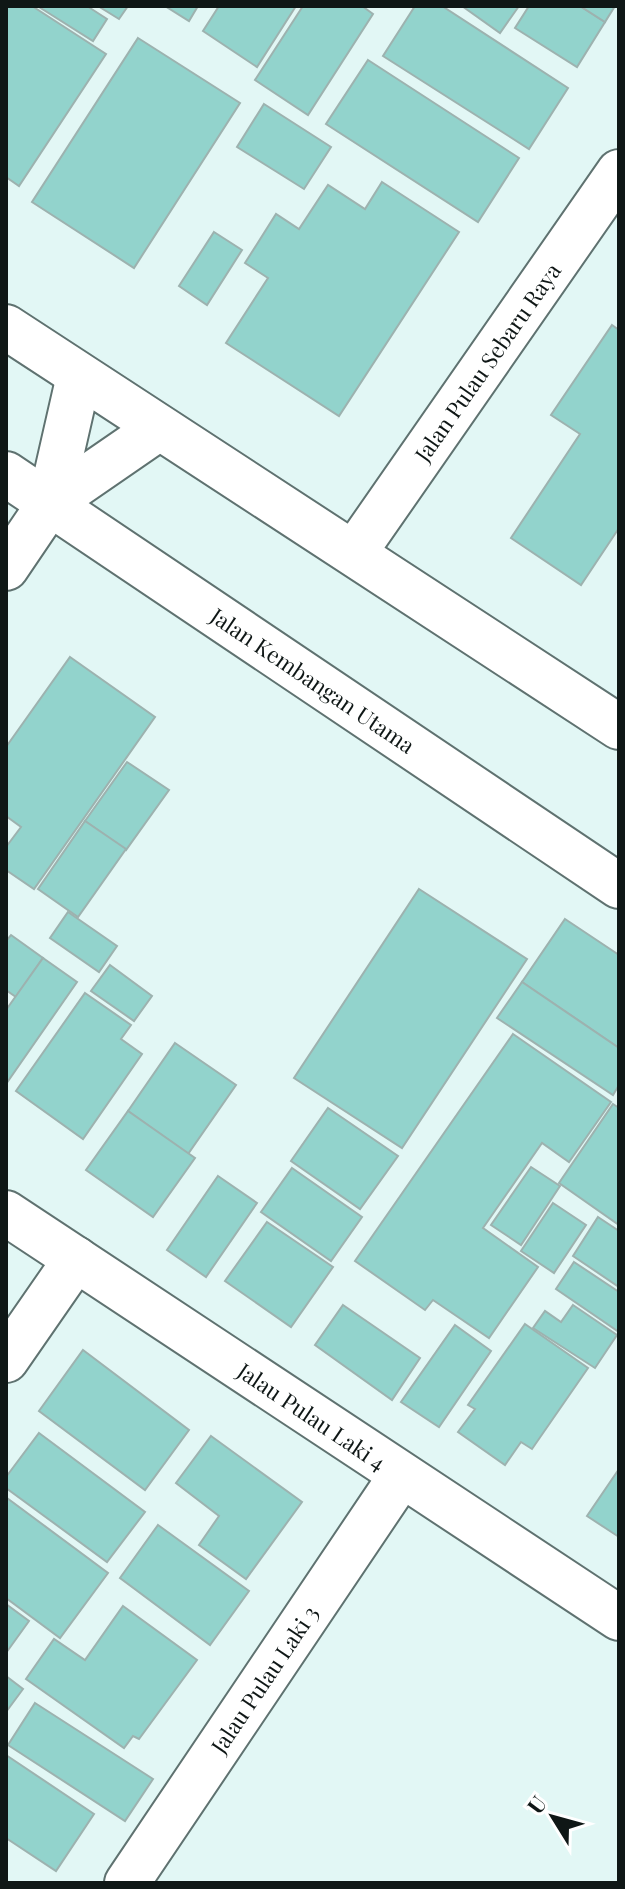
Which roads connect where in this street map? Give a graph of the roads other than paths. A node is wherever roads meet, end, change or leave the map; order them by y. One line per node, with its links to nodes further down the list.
1 (619, 172): 7 (street, Jalan Pulau Sebaru Raya)
2 (6, 327): 3 (street)
3 (79, 376): 4 (street); 6 (street)
4 (159, 428): 6 (street); 7 (street)
5 (6, 474): 6 (street, Jalan Kembangan Utama)
6 (50, 503): 8 (street); 10 (street, Jalan Kembangan Utama)
7 (354, 553): 9 (street)
8 (6, 568)
9 (619, 727)
10 (619, 886)
11 (6, 1213): 12 (street, Jalau Pulau Laki 4)
12 (76, 1259): 13 (street); 14 (street, Jalau Pulau Laki 4)
13 (6, 1360)
14 (401, 1476): 15 (street, Jalau Pulau Laki 4); 16 (street, Jalau Pulau Laki 3)
15 (619, 1618)
16 (127, 1883)

